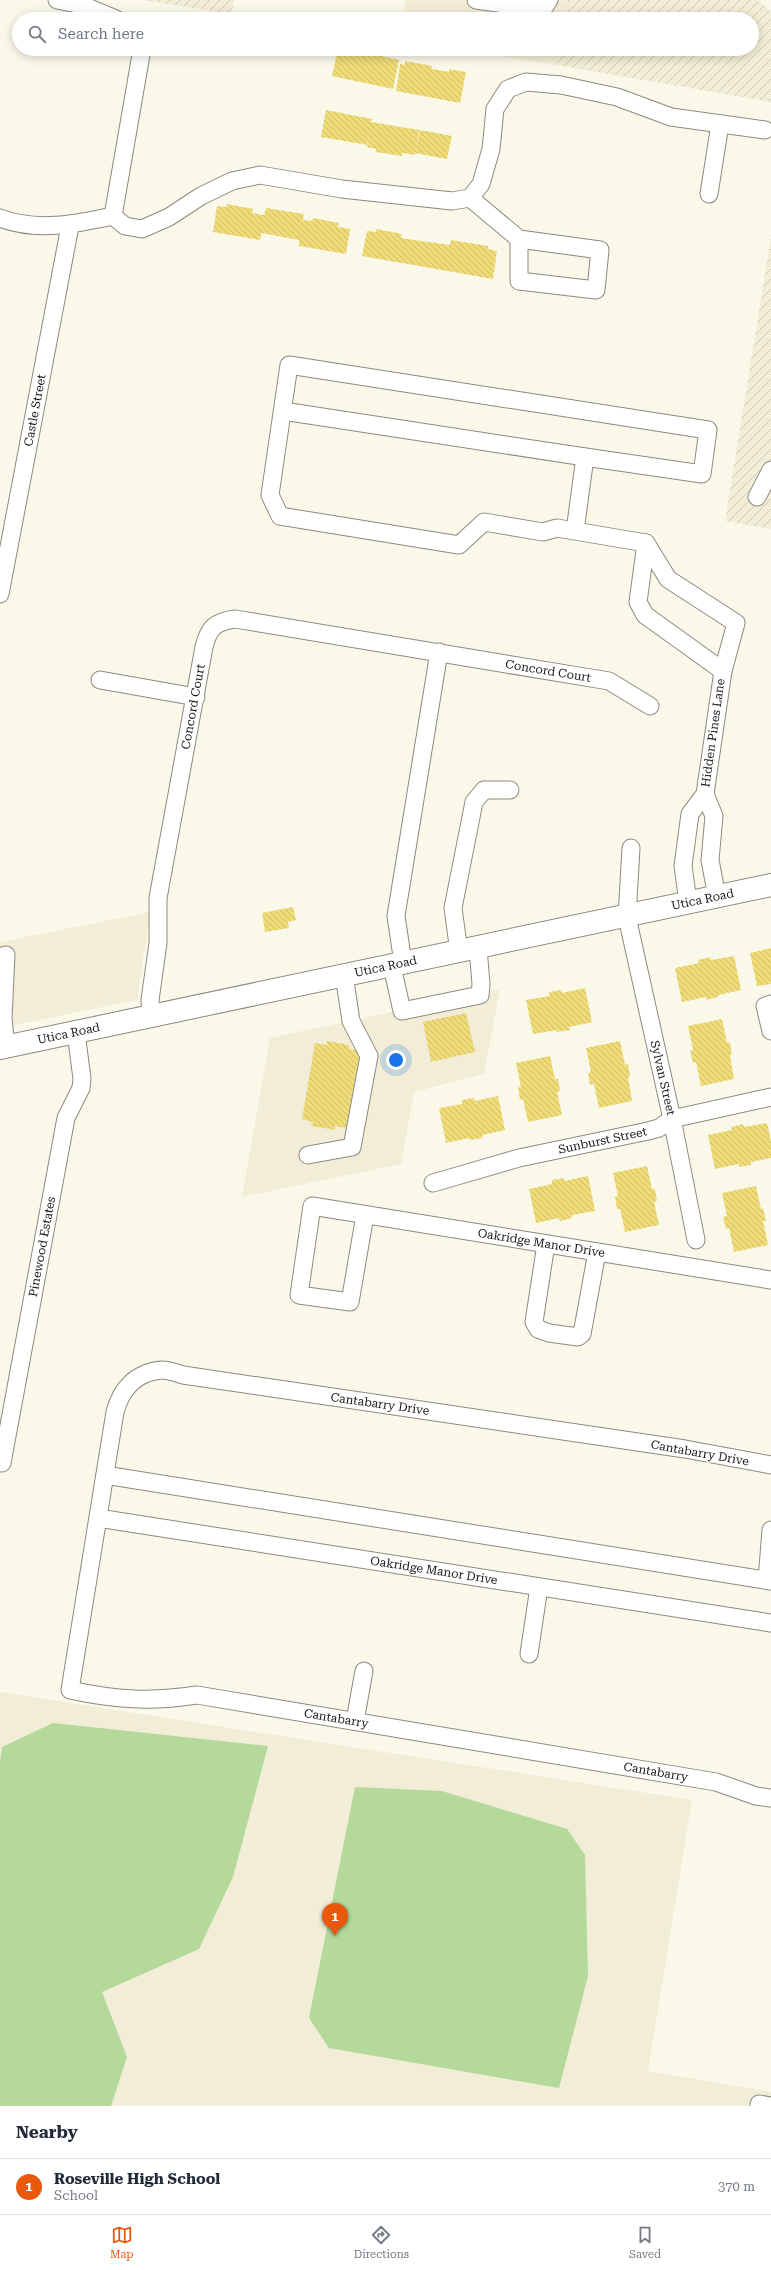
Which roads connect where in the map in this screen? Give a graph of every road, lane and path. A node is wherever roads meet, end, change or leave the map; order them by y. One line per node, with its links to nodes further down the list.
1 (57, 0): 5 (street)
2 (476, 0): 4 (street)
3 (549, 0): 4 (street)
4 (529, 4)
5 (99, 12)
6 (141, 56): 11 (street)
7 (720, 124): 8 (street); 9 (street); 10 (street)
8 (765, 130)
9 (709, 194)
10 (470, 198): 11 (street); 14 (street)
11 (113, 216): 13 (street)
12 (0, 218): 13 (street)
13 (70, 226): 21 (street, Castle Street)
14 (519, 240): 14 (street)
15 (282, 411): 16 (street); 16 (street); 19 (street)
16 (585, 457): 19 (street)
17 (771, 470): 18 (street)
18 (757, 497)
19 (575, 531): 20 (street)
20 (646, 543): 23 (street, Hidden Pines Lane); 23 (street)
21 (0, 594)
22 (439, 652): 25 (street, Concord Court); 26 (street, Concord Court); 36 (street)
23 (722, 671): 28 (street, Hidden Pines Lane)
24 (100, 680): 25 (street)
25 (196, 697): 39 (street, Concord Court)
26 (650, 706)
27 (510, 790): 34 (street)
28 (704, 794): 31 (street, Hidden Pines Lane); 32 (street, Hidden Pines Lane)
29 (631, 848): 33 (street, Sylvan Street)
30 (771, 885): 31 (main road, Utica Road)
31 (717, 897): 32 (main road, Utica Road)
32 (688, 902): 33 (main road, Utica Road)
33 (627, 917): 34 (main road, Utica Road); 44 (street, Sylvan Street)
34 (468, 950): 36 (main road, Utica Road); 36 (street)
35 (0, 957): 42 (street)
36 (397, 965): 37 (main road, Utica Road)
37 (344, 975): 39 (main road, Utica Road); 45 (street)
38 (771, 1004): 40 (street)
39 (151, 1016): 41 (main road, Utica Road)
40 (771, 1030)
41 (76, 1032): 42 (main road, Utica Road); 52 (street, Pinewood Estates)
42 (3, 1048)
43 (771, 1097): 44 (street, Sunburst Street)
44 (672, 1119): 46 (street, Sunburst Street); 48 (street, Sylvan Street)
45 (308, 1155)
46 (433, 1183)
47 (364, 1215): 47 (street, Oakridge Manor Drive); 49 (street, Oakridge Manor Drive)
48 (696, 1240)
49 (546, 1244): 50 (street, Oakridge Manor Drive); 50 (street)
50 (597, 1252): 51 (street, Oakridge Manor Drive)
51 (771, 1280)
52 (2, 1463)
53 (771, 1465): 54 (street, Cantabarry Drive)
54 (104, 1475): 55 (street, Cantabarry Drive); 57 (street)
55 (98, 1518): 58 (street, Oakridge Manor Drive); 62 (street, Cantabarry)
56 (771, 1530): 57 (street)
57 (769, 1581)
58 (539, 1587): 59 (street, Oakridge Manor Drive); 60 (street)
59 (771, 1623)
60 (529, 1654)
61 (364, 1671): 62 (street)
62 (355, 1722): 63 (street, Cantabarry)
63 (771, 1798)

